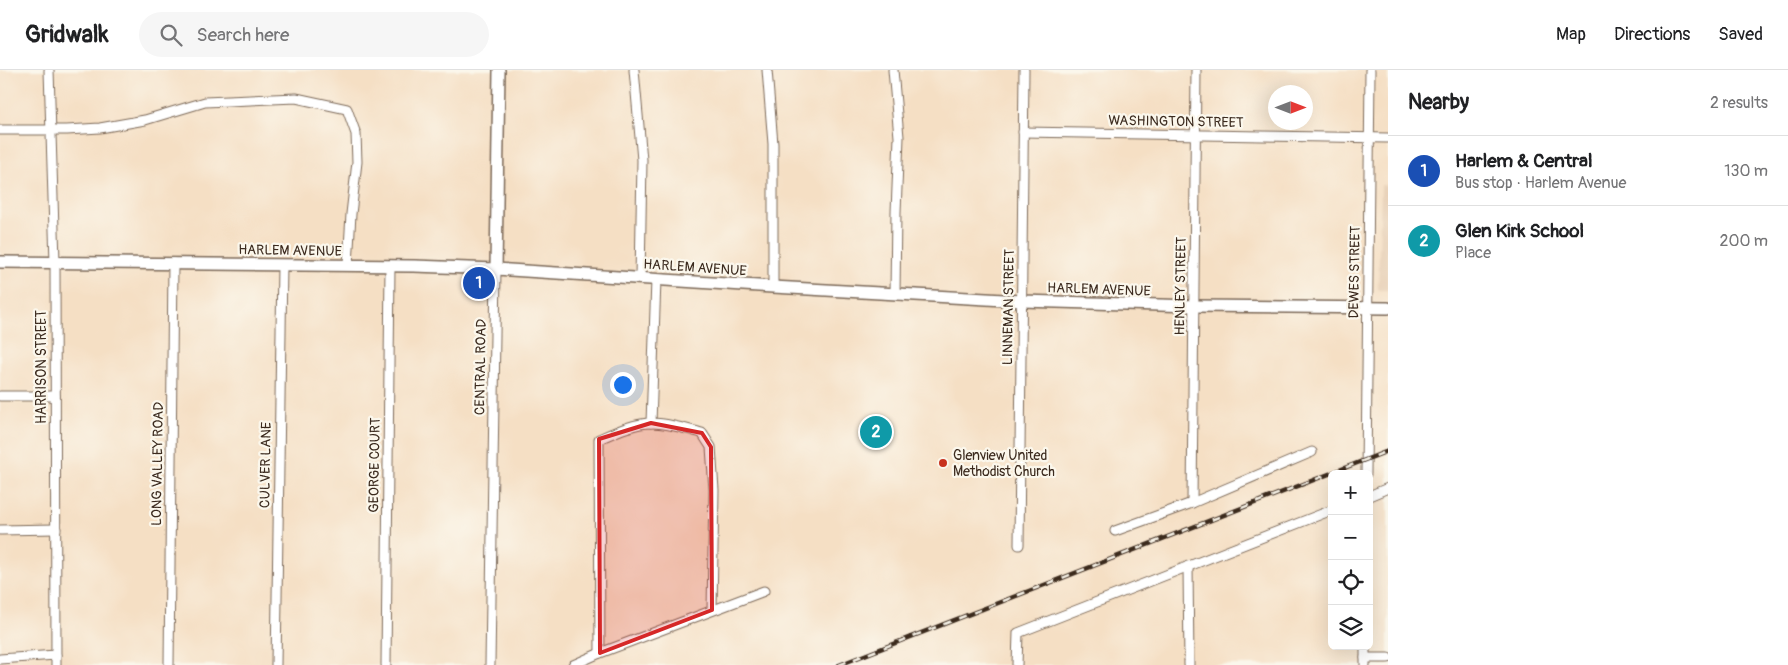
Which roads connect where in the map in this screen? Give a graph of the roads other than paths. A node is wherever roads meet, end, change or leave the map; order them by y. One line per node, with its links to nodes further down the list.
1 (49, 70): 10 (street, HARRISON STREET)
2 (499, 70): 21 (main road, CENTRAL ROAD)
3 (634, 70): 22 (street)
4 (767, 70): 24 (street)
5 (893, 70): 25 (street)
6 (1024, 70): 11 (street, LINNEMAN STREET)
7 (1196, 70): 12 (street, HENLEY STREET)
8 (1370, 70): 13 (street, DEWES STREET)
9 (0, 130): 10 (street)
10 (51, 130): 16 (street, HARRISON STREET); 19 (street)
11 (1024, 132): 12 (street, WASHINGTON STREET); 26 (street, LINNEMAN STREET)
12 (1196, 134): 13 (street, WASHINGTON STREET); 27 (street, HENLEY STREET)
13 (1369, 138): 14 (street, WASHINGTON STREET); 28 (street, DEWES STREET)
14 (1388, 138)
15 (0, 262): 16 (main road, HARLEM AVENUE)
16 (55, 262): 17 (main road, HARLEM AVENUE); 31 (street, HARRISON STREET)
17 (173, 264): 18 (main road, HARLEM AVENUE); 51 (street, LONG VALLEY ROAD)
18 (282, 264): 19 (main road, HARLEM AVENUE); 52 (street, CULVER LANE)
19 (348, 265): 20 (main road, HARLEM AVENUE)
20 (390, 266): 21 (main road, HARLEM AVENUE); 53 (street, GEORGE COURT)
21 (496, 269): 22 (main road, HARLEM AVENUE); 54 (street, CENTRAL ROAD)
22 (640, 278): 23 (main road, HARLEM AVENUE)
23 (656, 280): 24 (main road, HARLEM AVENUE); 32 (street)
24 (773, 287): 25 (main road, HARLEM AVENUE)
25 (895, 294): 26 (main road, HARLEM AVENUE)
26 (1022, 301): 27 (main road, HARLEM AVENUE); 42 (street, LINNEMAN STREET)
27 (1194, 306): 28 (main road, HARLEM AVENUE); 37 (street, HENLEY STREET)
28 (1367, 308): 29 (main road, HARLEM AVENUE); 34 (street, DEWES STREET)
29 (1388, 308)
30 (0, 396): 31 (street)
31 (55, 396): 39 (street, HARRISON STREET)
32 (651, 423): 45 (street); 46 (street)
33 (1312, 452): 37 (street)
34 (1366, 470)
35 (1388, 488): 36 (street)
36 (1373, 494)
37 (1192, 503): 41 (street)
38 (1328, 512): 43 (street)
39 (56, 529): 40 (street); 49 (street, HARRISON STREET)
40 (0, 530)
41 (1115, 531)
42 (1019, 545)
43 (1188, 566): 56 (street); 57 (street)
44 (764, 591): 45 (street)
45 (712, 610): 46 (street)
46 (600, 653): 55 (street)
47 (1388, 658): 50 (street)
48 (0, 659): 49 (street)
49 (56, 660)
50 (1365, 661)
51 (169, 665)
52 (276, 665)
53 (386, 665)
54 (490, 665)
55 (573, 665)
56 (1018, 665)
57 (1189, 665)

